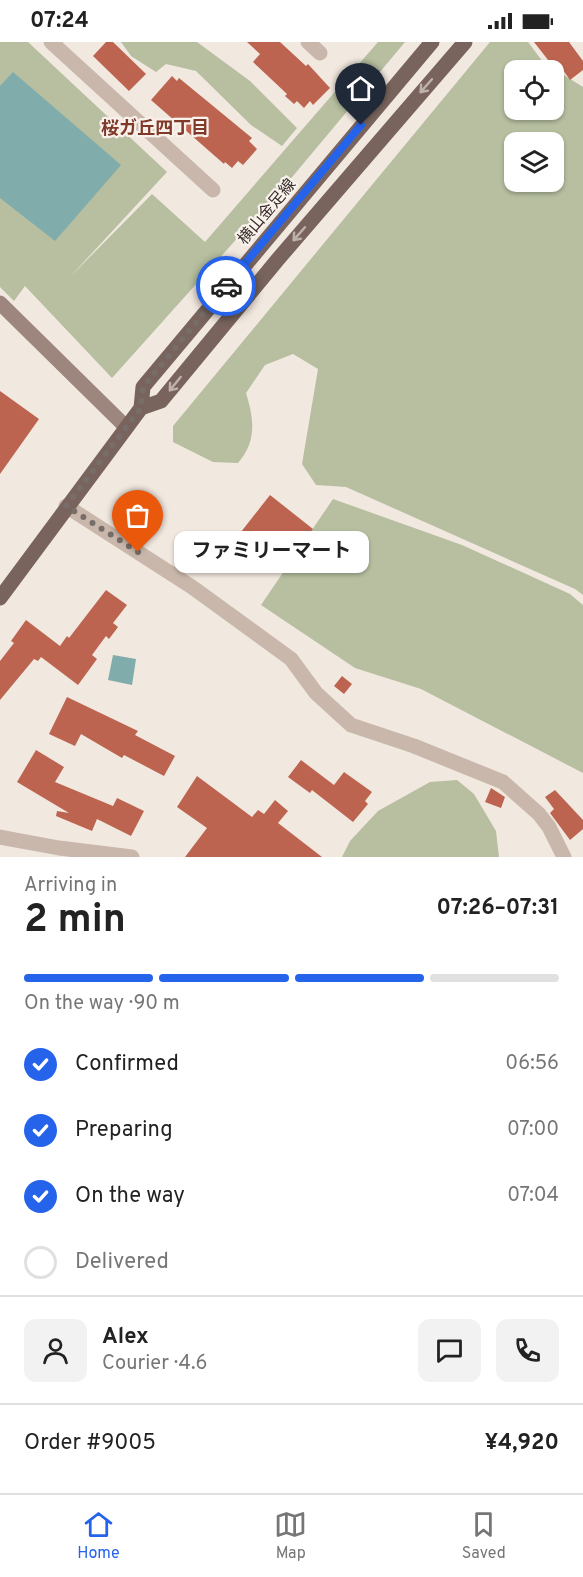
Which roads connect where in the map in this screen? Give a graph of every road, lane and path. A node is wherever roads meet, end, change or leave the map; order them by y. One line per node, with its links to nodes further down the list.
1 (51, 42): 6 (street)
2 (308, 42): 5 (street)
3 (432, 42): 8 (main road, 横山金足線)
4 (465, 42): 8 (main road, 横山金足線, one-way to 8)
5 (320, 53)
6 (213, 190)
7 (0, 303): 9 (street)
8 (141, 408): 9 (main road, 横山金足線)
9 (126, 427): 10 (main road, 横山金足線)
10 (66, 506): 11 (main road, 横山金足線); 15 (street)
11 (0, 598)
12 (0, 837): 13 (street)
13 (58, 853): 14 (street)
14 (132, 857)
15 (564, 857)

